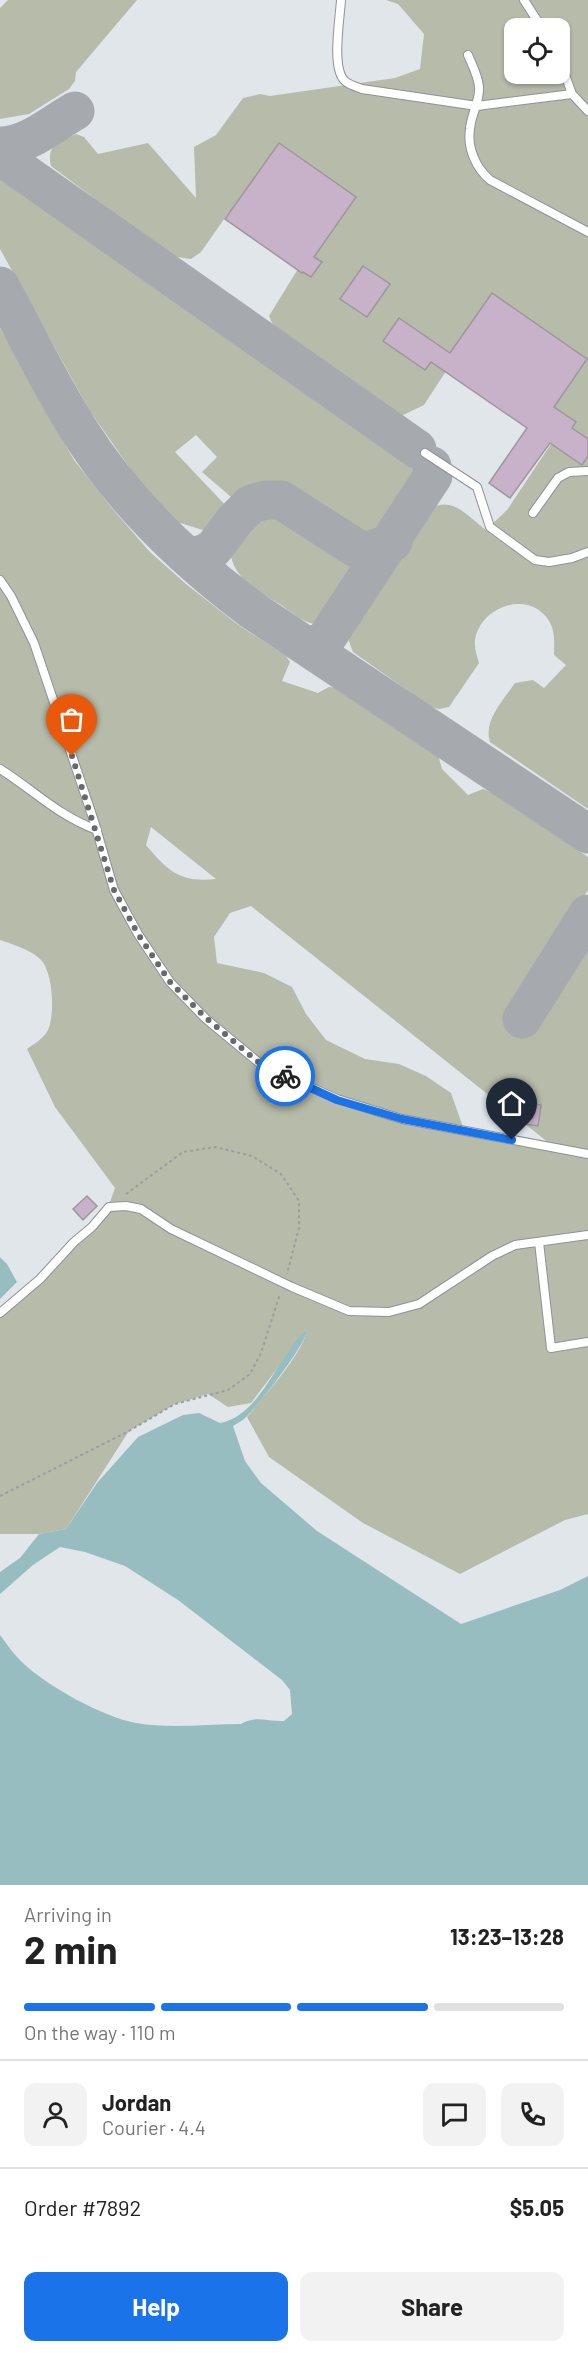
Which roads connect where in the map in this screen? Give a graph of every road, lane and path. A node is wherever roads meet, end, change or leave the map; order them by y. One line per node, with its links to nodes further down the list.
1 (341, 0): 7 (lane)
2 (524, 0): 3 (lane)
3 (536, 18)
4 (468, 55): 7 (lane)
5 (568, 84): 6 (lane)
6 (572, 94): 7 (lane); 8 (lane)
7 (477, 106): 9 (lane)
8 (588, 111)
9 (588, 232)
10 (424, 453): 13 (lane)
11 (588, 471): 12 (lane)
12 (533, 513)
13 (588, 552)
14 (0, 580): 16 (lane)
15 (0, 769): 16 (lane)
16 (97, 830): 17 (lane)
17 (588, 1154)
18 (125, 1195): 21 (path)
19 (588, 1235): 20 (lane)
20 (539, 1242): 21 (lane); 23 (lane)
21 (284, 1283): 22 (lane); 24 (path)
22 (0, 1313)
23 (588, 1342)
24 (0, 1496)

